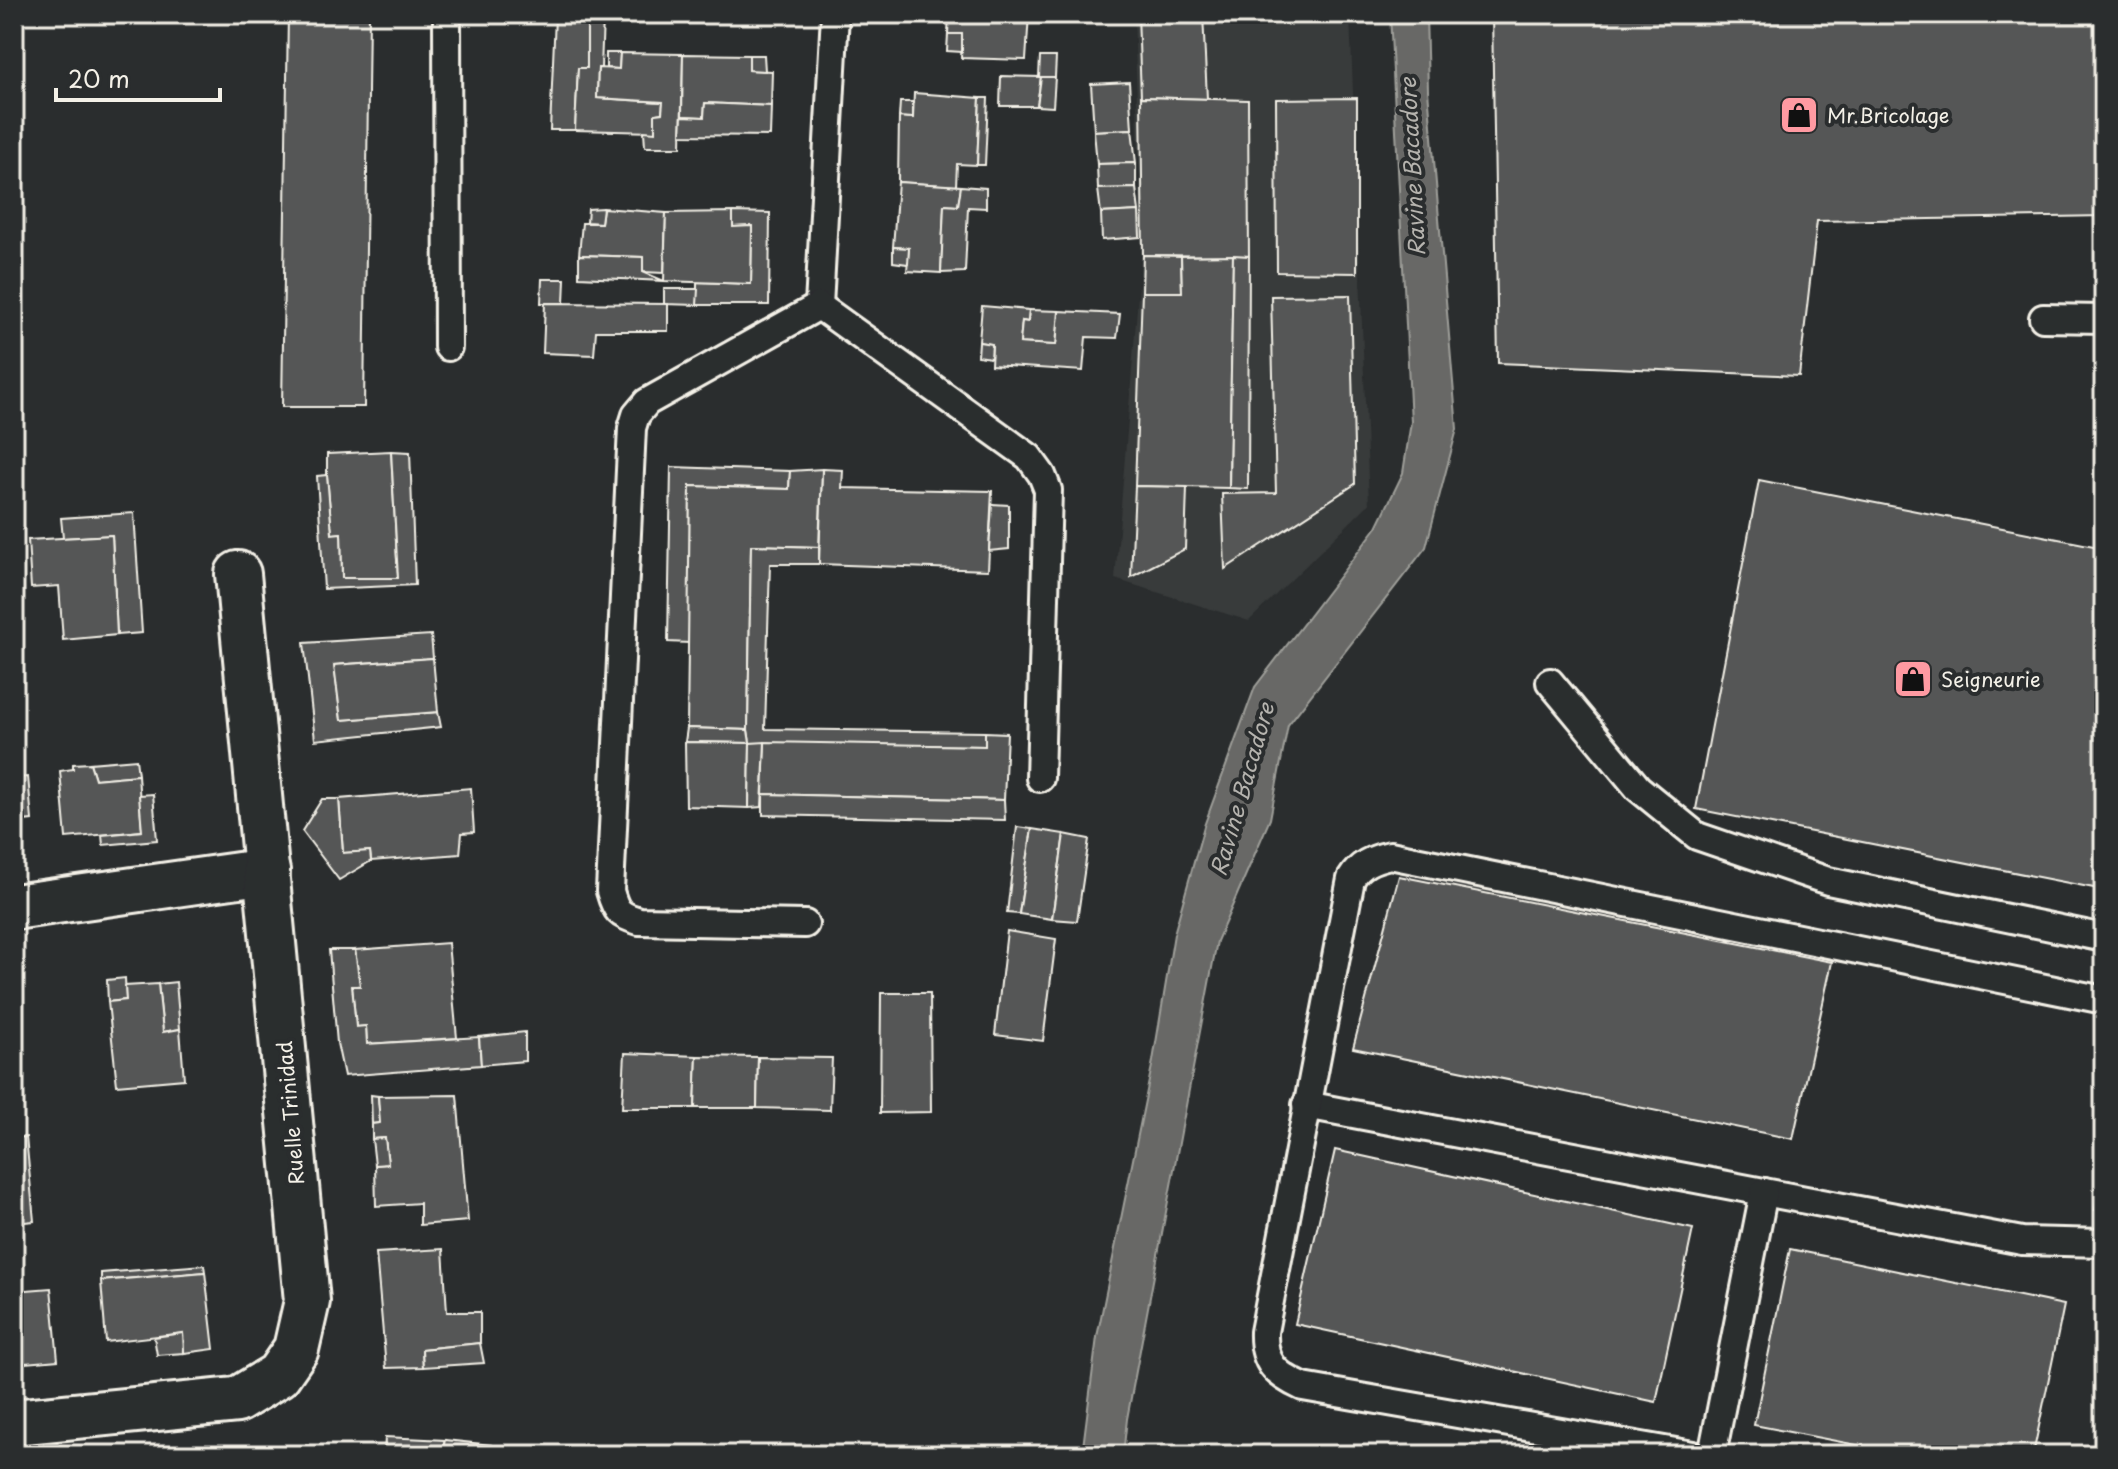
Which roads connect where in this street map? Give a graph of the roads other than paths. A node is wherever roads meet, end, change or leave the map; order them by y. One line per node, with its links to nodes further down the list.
1 (447, 14): 6 (lane)
2 (835, 14): 3 (lane)
3 (819, 306): 9 (lane); 12 (lane)
4 (2043, 318): 5 (lane)
5 (2104, 319)
6 (448, 347)
7 (238, 574): 10 (street, Ruelle Trinidad)
8 (1550, 682): 13 (lane)
9 (1040, 778)
10 (267, 871): 11 (street); 18 (street, Ruelle Trinidad)
11 (14, 907)
12 (805, 924)
13 (2104, 938)
14 (2104, 1000): 15 (lane)
15 (1306, 1105): 16 (lane); 19 (lane)
16 (1764, 1192): 17 (lane); 20 (lane)
17 (2104, 1243)
18 (14, 1422)
19 (1693, 1455)
20 (1712, 1455)

